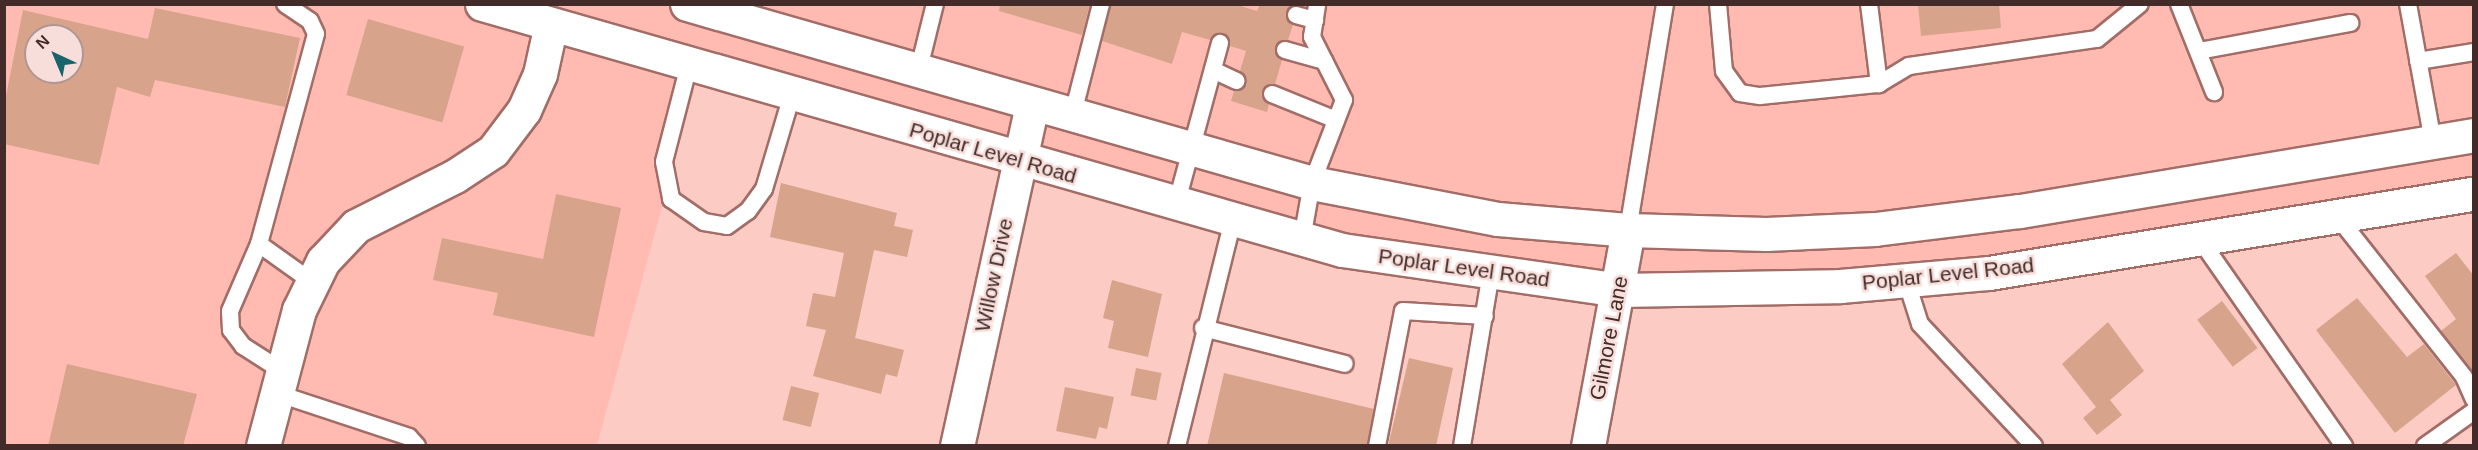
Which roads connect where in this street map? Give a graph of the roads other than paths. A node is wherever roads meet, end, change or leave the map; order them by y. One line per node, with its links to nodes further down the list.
1 (285, 4): 45 (lane)
2 (482, 4): 13 (main road, Poplar Level Road)
3 (687, 4): 24 (main road)
4 (935, 4): 24 (lane)
5 (1101, 4): 31 (lane)
6 (1665, 4): 42 (lane)
7 (1718, 4): 26 (lane)
8 (1869, 4): 26 (lane)
9 (2140, 4): 26 (lane)
10 (2179, 4): 18 (lane)
11 (2408, 4): 21 (lane)
12 (1316, 12): 14 (lane); 20 (lane)
13 (552, 14): 22 (main road, Poplar Level Road); 48 (main road)
14 (1296, 15)
15 (2350, 23): 18 (lane)
16 (1220, 43): 23 (lane)
17 (1286, 50): 20 (lane)
18 (2199, 51): 27 (lane)
19 (2474, 52): 21 (lane)
20 (1324, 61): 32 (lane)
21 (2418, 62): 34 (lane)
22 (689, 65): 29 (main road, Poplar Level Road); 29 (lane)
23 (1213, 70): 25 (lane); 35 (lane)
24 (918, 72): 30 (main road)
25 (1237, 81)
26 (1879, 84)
27 (2214, 92)
28 (1272, 94): 32 (lane)
29 (792, 95): 36 (main road, Poplar Level Road)
30 (1032, 106): 31 (main road); 36 (main road, Willow Drive)
31 (1072, 117): 35 (main road)
32 (1336, 120): 37 (lane)
33 (2474, 135): 34 (main road)
34 (2433, 142): 42 (main road)
35 (1190, 150): 37 (main road); 39 (lane)
36 (1018, 161): 39 (main road, Poplar Level Road); 59 (main road, Willow Drive)
37 (1312, 183): 42 (main road); 44 (lane)
38 (2474, 194): 40 (main road, Poplar Level Road)
39 (1176, 205): 41 (main road, Poplar Level Road)
40 (2337, 216): 43 (main road, Poplar Level Road); 53 (lane)
41 (1233, 220): 44 (main road, Poplar Level Road); 51 (lane)
42 (1628, 230): 49 (main road, Gilmore Lane)
43 (2199, 238): 47 (main road, Poplar Level Road); 65 (lane)
44 (1302, 239): 46 (main road, Poplar Level Road)
45 (259, 244): 48 (lane); 54 (lane)
46 (1491, 272): 49 (main road, Poplar Level Road); 50 (lane)
47 (1906, 280): 49 (main road, Poplar Level Road); 64 (lane)
48 (312, 282): 54 (main road)
49 (1619, 290): 63 (main road, Gilmore Lane)
50 (1485, 316): 61 (lane); 62 (lane)
51 (1203, 328): 52 (lane); 60 (lane)
52 (1346, 364)
53 (2469, 374): 55 (lane)
54 (279, 382): 57 (main road); 58 (lane)
55 (2474, 399)
56 (2474, 411): 66 (lane)
57 (264, 446)
58 (417, 446)
59 (957, 446)
60 (1177, 446)
61 (1377, 446)
62 (1462, 446)
63 (1588, 446)
64 (2034, 446)
65 (2344, 446)
66 (2425, 446)

